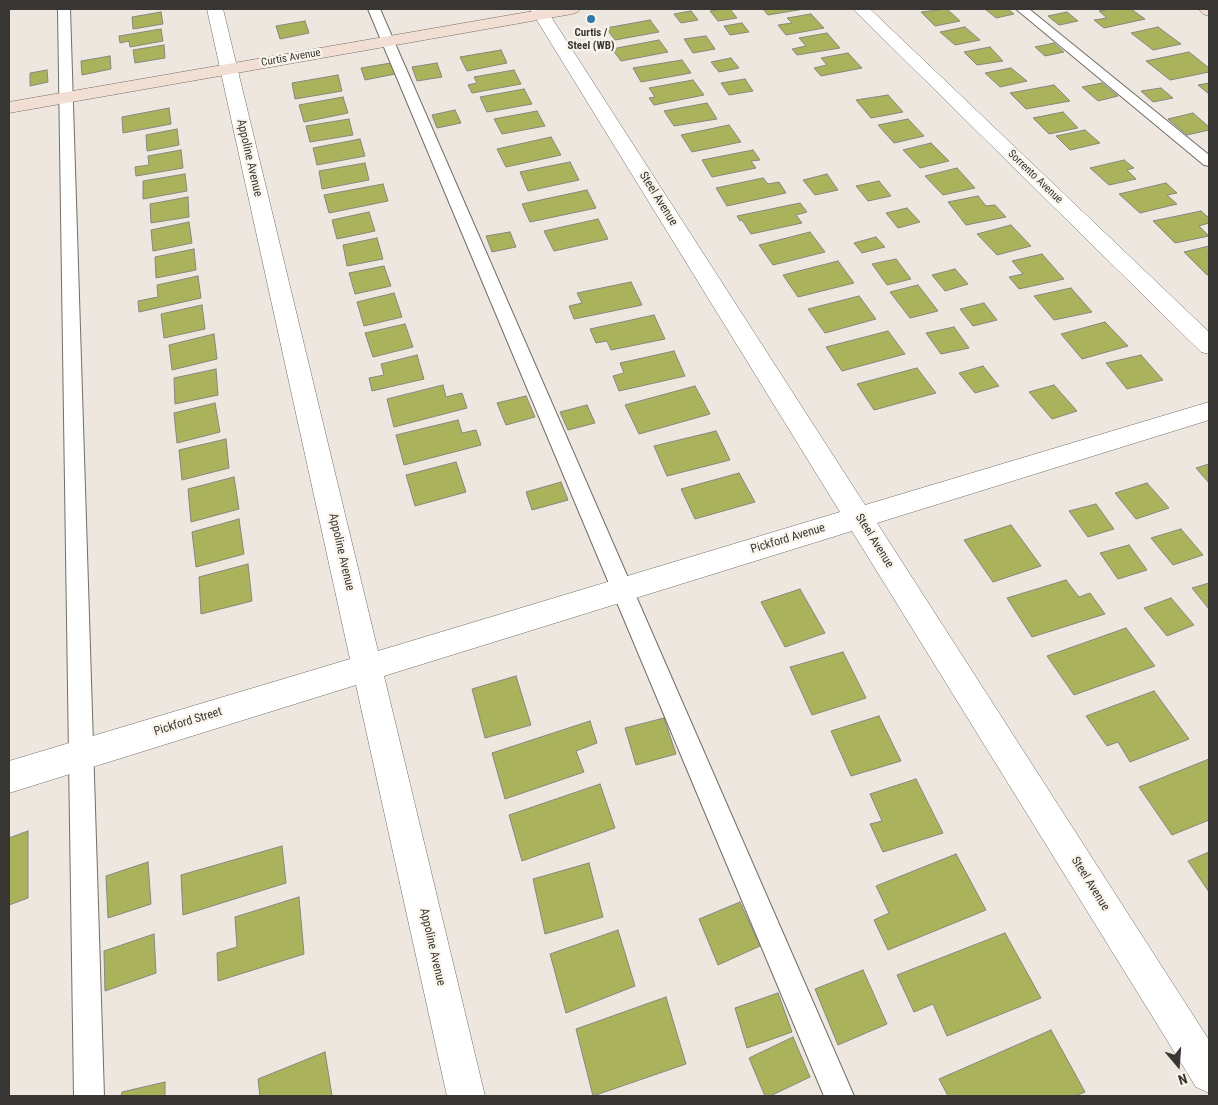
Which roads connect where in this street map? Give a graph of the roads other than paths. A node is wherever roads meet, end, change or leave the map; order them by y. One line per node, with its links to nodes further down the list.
1 (64, 9): 12 (lane)
2 (215, 9): 11 (street, Appoline Avenue)
3 (374, 9): 10 (lane)
4 (572, 9): 9 (street, Curtis Avenue)
5 (861, 9): 15 (street, Sorrento Avenue)
6 (1022, 9): 14 (lane)
7 (1206, 9): 8 (street)
8 (1209, 11)
9 (540, 12): 10 (street, Curtis Avenue); 17 (street, Steel Avenue)
10 (388, 41): 11 (street, Curtis Avenue); 18 (lane)
11 (229, 69): 12 (street, Curtis Avenue); 19 (street, Appoline Avenue)
12 (68, 97): 13 (street, Curtis Avenue); 20 (lane)
13 (9, 108)
14 (1209, 162)
15 (1209, 346)
16 (1209, 411): 17 (street, Pickford Avenue)
17 (859, 518): 18 (street, Pickford Avenue); 22 (street, Steel Avenue)
18 (623, 590): 19 (street, Pickford Avenue); 25 (lane)
19 (367, 668): 20 (street, Pickford Street); 24 (street, Appoline Avenue)
20 (80, 755): 21 (street, Pickford Street); 23 (lane)
21 (9, 777)
22 (1209, 1074)
23 (89, 1096)
24 (466, 1096)
25 (839, 1096)

